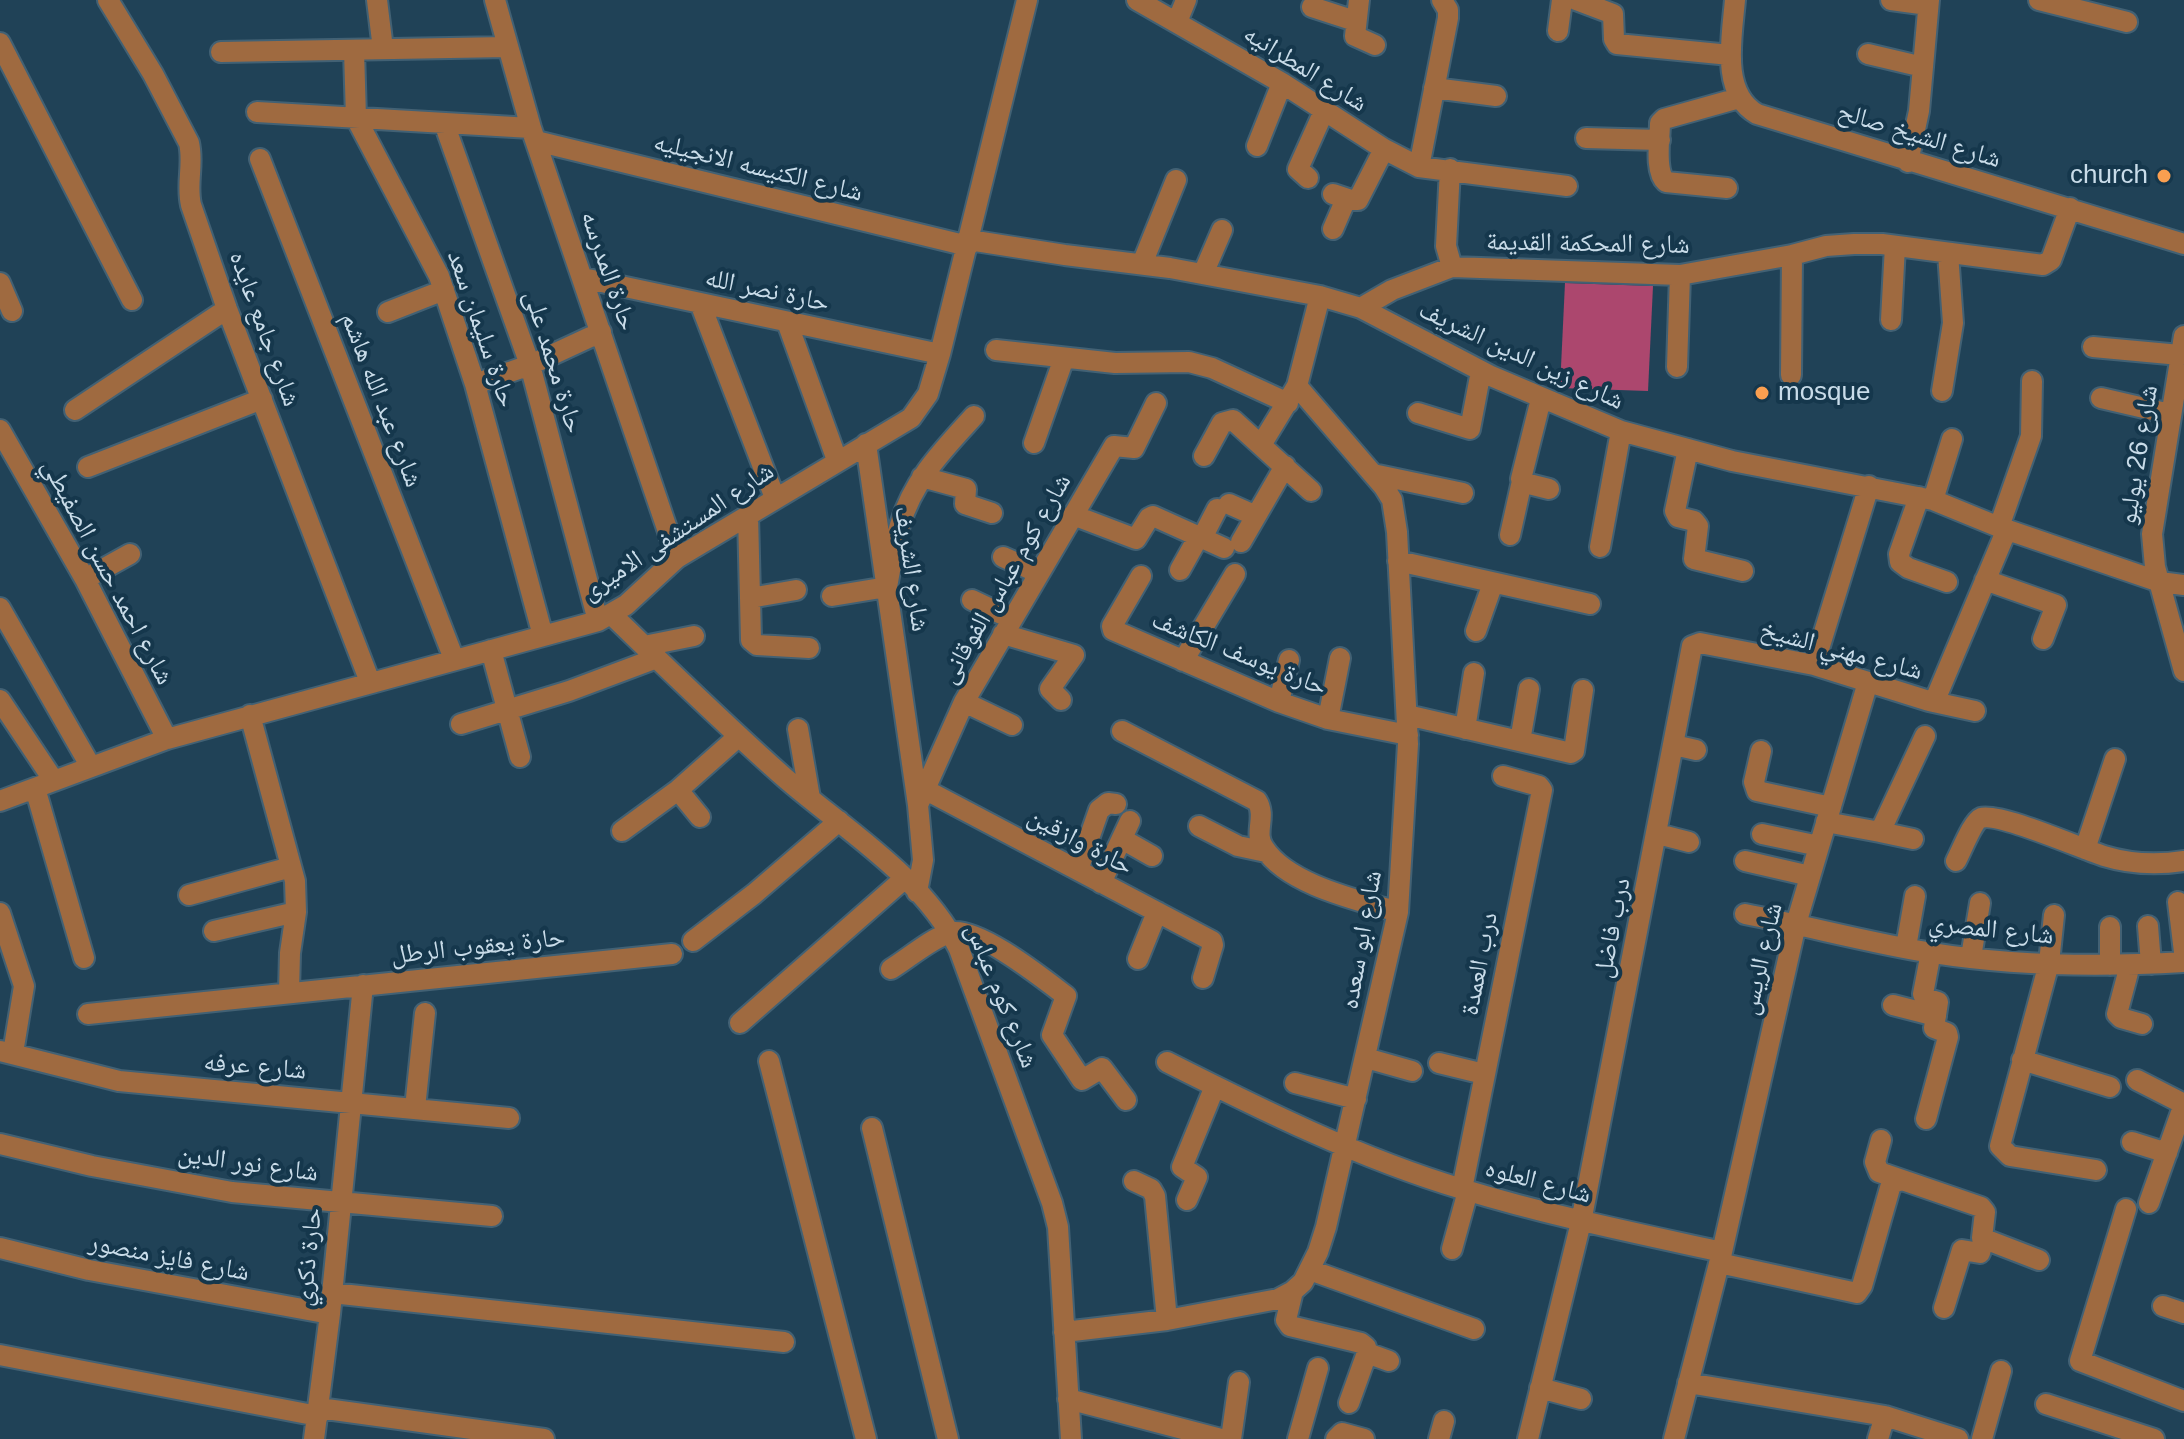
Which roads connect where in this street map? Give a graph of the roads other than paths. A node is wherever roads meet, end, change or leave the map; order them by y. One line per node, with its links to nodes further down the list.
1 (108, 0): 69 (street, شارع جامع عايده)
2 (377, 0): 23 (street)
3 (495, 0): 22 (street, حارة المدرسه)
4 (1027, 0): 53 (street, شارع المستشفى الاميرى)
5 (1137, 0): 17 (street, شارع المطرانيه)
6 (1186, 0): 17 (street)
7 (1359, 0): 16 (street)
8 (1442, 0): 30 (street)
9 (1562, 0): 19 (street)
10 (1576, 0): 27 (street)
11 (1735, 0): 27 (street)
12 (1891, 0): 14 (street)
13 (2039, 0): 18 (street)
14 (1929, 2): 28 (street)
15 (1312, 7): 16 (street)
16 (1355, 21): 21 (street)
17 (1177, 22): 29 (street, شارع المطرانيه)
18 (2127, 22)
19 (1558, 31)
20 (0, 43): 66 (street)
21 (1375, 45)
22 (507, 47): 23 (street); 37 (street, حارة المدرسه)
23 (383, 49): 24 (street)
24 (354, 50): 25 (street); 35 (street, حارة سليمان سعد)
25 (221, 52)
26 (1868, 54): 28 (street)
27 (1730, 55): 32 (street)
28 (1923, 67): 43 (street)
29 (1282, 83): 33 (street, شارع المطرانيه); 40 (street)
30 (1434, 88): 31 (street); 44 (street)
31 (1496, 96)
32 (1739, 98): 39 (street); 43 (street, شارع الشيخ صالح)
33 (1324, 111): 41 (street, شارع المطرانيه); 46 (street)
34 (257, 112): 35 (street, شارع الكنيسه الانجيليه)
35 (356, 118): 36 (street, شارع الكنيسه الانجيليه); 64 (street, حارة سليمان سعد)
36 (444, 123): 37 (street, شارع الكنيسه الانجيليه); 80 (street, حارة محمد على)
37 (533, 134): 53 (street, شارع الكنيسه الانجيليه); 62 (street, حارة المدرسه)
38 (1586, 138): 39 (street)
39 (1660, 140): 49 (street)
40 (1257, 146)
41 (1384, 149): 44 (street, شارع المطرانيه); 51 (street)
42 (260, 159): 157 (street, شارع عبد الله هاشم)
43 (1908, 162): 50 (street, شارع الشيخ صالح)
44 (1419, 167): 45 (street, شارع المطرانيه)
45 (1450, 169): 48 (street, شارع المطرانيه); 59 (street)
46 (1308, 178)
47 (1176, 180): 58 (street)
48 (1567, 186)
49 (1727, 188)
50 (2070, 208): 54 (street, شارع الشيخ صالح); 56 (street, شارع المحكمة القديمة)
51 (1333, 229)
52 (1222, 230): 60 (street)
53 (968, 243): 58 (street, شارع زين الدين الشريف); 78 (street, شارع المستشفى الاميرى)
54 (2184, 244)
55 (1895, 246): 56 (street, شارع المحكمة القديمة); 57 (street, شارع المحكمة القديمة); 72 (street)
56 (1948, 253): 86 (street)
57 (1792, 255): 61 (street, شارع المحكمة القديمة); 83 (street)
58 (1142, 264): 60 (street, شارع زين الدين الشريف)
59 (1452, 267): 61 (street, شارع المحكمة القديمة); 68 (street, شارع المحكمة القديمة)
60 (1203, 274): 65 (street, شارع زين الدين الشريف)
61 (1680, 275): 81 (street)
62 (583, 278): 67 (street, حارة نصر الله); 74 (street, حارة المدرسه)
63 (0, 283): 70 (street)
64 (444, 290): 71 (street); 85 (street, حارة سليمان سعد)
65 (1320, 296): 68 (street, شارع زين الدين الشريف); 87 (street)
66 (132, 300)
67 (700, 303): 73 (street, حارة نصر الله); 114 (street)
68 (1361, 308): 82 (street, شارع زين الدين الشريف)
69 (227, 309): 89 (street, شارع جامع عايده); 92 (street)
70 (12, 311)
71 (388, 312)
72 (1891, 320)
73 (787, 322): 78 (street, حارة نصر الله); 104 (street)
74 (601, 332): 80 (street); 126 (street, حارة المدرسه)
75 (2182, 346): 76 (street); 94 (street, شارع 26 يوليو)
76 (2093, 347)
77 (996, 350): 79 (street)
78 (940, 354): 100 (street, شارع المستشفى الاميرى)
79 (1064, 358): 87 (street); 99 (street)
80 (530, 365): 85 (street); 146 (street, حارة محمد على)
81 (1677, 367)
82 (1481, 371): 90 (street, شارع زين الدين الشريف); 93 (street)
83 (1791, 375)
84 (2032, 381): 120 (street, شارع مهني الشيخ)
85 (475, 384): 149 (street, حارة سليمان سعد)
86 (1942, 391)
87 (1293, 394): 101 (street); 107 (street, شارع ابو سعده)
88 (2101, 398): 94 (street)
89 (262, 399): 106 (street); 163 (street, شارع جامع عايده)
90 (1541, 399): 97 (street, شارع زين الدين الشريف); 109 (street)
91 (1156, 403): 118 (street, شارع كوم عباس الفوقانى)
92 (75, 410)
93 (1418, 413)
94 (2170, 414): 136 (street, شارع 26 يوليو)
95 (974, 416): 108 (street)
96 (0, 430): 133 (street, شارع احمد حسن الصفيطي)
97 (1621, 431): 102 (street, شارع زين الدين الشريف); 123 (street)
98 (1952, 439): 115 (street)
99 (1034, 443)
100 (866, 444): 104 (street, شارع المستشفى الاميرى); 139 (street, شارع الشريف)
101 (1261, 445): 103 (street); 105 (street)
102 (1688, 449): 110 (street, شارع زين الدين الشريف); 129 (street)
103 (1204, 456)
104 (837, 460): 114 (street, شارع المستشفى الاميرى)
105 (1285, 466): 112 (street); 119 (street)
106 (88, 467)
107 (1373, 474): 113 (street); 127 (street, شارع ابو سعده)
108 (922, 477): 116 (street); 139 (street)
109 (1522, 481): 111 (street); 121 (street)
110 (1869, 486): 115 (street, شارع زين الدين الشريف); 160 (street)
111 (1549, 489)
112 (1311, 491)
113 (1463, 493)
114 (775, 498): 117 (street, شارع المستشفى الاميرى)
115 (1926, 499): 120 (street, شارع زين الدين الشريف); 135 (street)
116 (992, 513)
117 (748, 514): 126 (street, شارع المستشفى الاميرى); 142 (street)
118 (1073, 515): 122 (street); 130 (street, شارع كوم عباس الفوقانى)
119 (1256, 516): 122 (street); 122 (street)
120 (2003, 528): 134 (street, شارع مهني الشيخ); 136 (street, شارع زين الدين الشريف)
121 (1510, 535)
122 (1201, 537): 128 (street)
123 (1600, 547)
124 (130, 554): 133 (street)
125 (1003, 557): 130 (street)
126 (677, 558): 146 (street, شارع المستشفى الاميرى)
127 (1398, 561): 137 (street); 178 (street, شارع ابو سعده)
128 (1180, 570)
129 (1743, 571)
130 (1039, 573): 147 (street, شارع كوم عباس الفوقانى)
131 (1235, 574): 159 (street)
132 (1141, 576): 159 (street, حارة يوسف الكاشف)
133 (85, 579): 184 (street, شارع احمد حسن الصفيطي)
134 (1985, 580): 151 (street); 169 (street, شارع مهني الشيخ)
135 (1947, 582)
136 (2160, 582): 138 (street, شارع زين الدين الشريف); 161 (street, شارع 26 يوليو)
137 (1493, 583): 144 (street); 148 (street)
138 (2184, 585)
139 (887, 587): 141 (street); 195 (street, شارع الشريف)
140 (796, 590): 142 (street)
141 (832, 596)
142 (750, 598): 153 (street)
143 (972, 600): 147 (street)
144 (1590, 604)
145 (0, 608): 191 (street)
146 (604, 617): 149 (street, شارع المستشفى الاميرى); 155 (street, شارع كوم عباس)
147 (1008, 627): 168 (street); 170 (street, شارع كوم عباس الفوقانى)
148 (1476, 631)
149 (543, 636): 154 (street, شارع المستشفى الاميرى)
150 (694, 636): 155 (street)
151 (2043, 639)
152 (1695, 645): 160 (street, شارع مهني الشيخ); 186 (street, درب فاضل)
153 (809, 648)
154 (491, 650): 157 (street, شارع المستشفى الاميرى); 172 (street)
155 (650, 652): 172 (street); 182 (street, شارع كوم عباس)
156 (1340, 658): 175 (street)
157 (454, 659): 163 (street, شارع المستشفى الاميرى)
158 (1289, 660): 171 (street)
159 (1183, 661): 171 (street, حارة يوسف الكاشف)
160 (1814, 665): 164 (street, شارع مهني الشيخ)
161 (2184, 671)
162 (1474, 673): 180 (street)
163 (370, 682): 174 (street, شارع المستشفى الاميرى)
164 (1868, 682): 169 (street, شارع مهني الشيخ); 200 (street, شارع الريس)
165 (1529, 689): 185 (street)
166 (1583, 690): 185 (street, حارة يوسف الكاشف)
167 (0, 700): 193 (street)
168 (1061, 700)
169 (1929, 701): 173 (street)
170 (964, 702): 177 (street); 195 (street, شارع كوم عباس الفوقانى)
171 (1279, 702): 175 (street, حارة يوسف الكاشف)
172 (507, 710): 176 (street); 189 (street)
173 (1975, 711)
174 (250, 715): 184 (street, شارع المستشفى الاميرى); 218 (street)
175 (1328, 719): 178 (street, حارة يوسف الكاشف)
176 (461, 724)
177 (1012, 725)
178 (1407, 725): 180 (street, حارة يوسف الكاشف); 229 (street, شارع ابو سعده)
179 (798, 729): 196 (street)
180 (1465, 729): 185 (street, حارة يوسف الكاشف)
181 (1122, 731): 213 (street)
182 (739, 736): 194 (street); 196 (street, شارع كوم عباس)
183 (1925, 736): 206 (street)
184 (167, 739): 191 (street, شارع المستشفى الاميرى)
185 (1520, 741)
186 (1674, 745): 187 (street); 207 (street, درب فاضل)
187 (1696, 750)
188 (1761, 751): 200 (street)
189 (520, 757)
190 (2115, 759): 212 (street)
191 (91, 767): 193 (street, شارع المستشفى الاميرى)
192 (1503, 776): 267 (street, درب العمدة)
193 (45, 784): 197 (street, شارع المستشفى الاميرى); 244 (street)
194 (678, 790): 201 (street); 205 (street)
195 (921, 797): 219 (street, حارة وازقين); 222 (street, شارع الشريف)
196 (810, 798): 203 (street, شارع كوم عباس)
197 (0, 801)
198 (1116, 804): 219 (street)
199 (1961, 812): 202 (street)
200 (1828, 815): 206 (street); 211 (street, شارع الريس)
201 (700, 817)
202 (1985, 818): 212 (street); 216 (street)
203 (839, 821): 222 (street, شارع كوم عباس); 238 (street)
204 (1199, 826): 213 (street)
205 (622, 831)
206 (1880, 832): 209 (street)
207 (1658, 834): 210 (street); 294 (street, درب فاضل)
208 (1762, 834): 211 (street)
209 (1913, 839)
210 (1689, 842)
211 (1819, 846): 220 (street, شارع الريس)
212 (2085, 849): 217 (street)
213 (1266, 852): 229 (street)
214 (1152, 856): 221 (street)
215 (1745, 861): 220 (street)
216 (1956, 861)
217 (2184, 861)
218 (291, 867): 223 (street); 227 (street)
219 (1078, 870): 221 (street, حارة وازقين)
220 (1810, 876): 233 (street, شارع الريس)
221 (1101, 883): 228 (street, حارة وازقين)
222 (911, 886): 237 (street, شارع كوم عباس); 258 (street)
223 (189, 895)
224 (1915, 896): 239 (street)
225 (2178, 902): 241 (street)
226 (1980, 903): 243 (street)
227 (296, 912): 236 (street); 253 (street)
228 (1157, 912): 245 (street); 251 (street, حارة وازقين)
229 (1398, 912): 261 (street, شارع ابو سعده)
230 (0, 913): 260 (street)
231 (1745, 914): 233 (street, شارع المصري)
232 (2054, 915): 247 (street)
233 (1796, 924): 239 (street, شارع المصري); 298 (street, شارع الريس)
234 (2148, 926): 248 (street)
235 (2110, 927): 249 (street)
236 (214, 931)
237 (950, 932): 250 (street); 273 (street); 309 (street, شارع كوم عباس)
238 (693, 941)
239 (1906, 947): 240 (street, شارع المصري)
240 (1931, 952): 243 (street, شارع المصري); 257 (street)
241 (2184, 952)
242 (672, 954): 252 (street, حارة يعقوب الرطل)
243 (1971, 957): 247 (street, شارع المصري)
244 (84, 958)
245 (1138, 959)
246 (2184, 962): 248 (street, شارع المصري)
247 (2049, 963): 249 (street, شارع المصري); 262 (street)
248 (2151, 964): 249 (street, شارع المصري)
249 (2120, 965): 259 (street)
250 (891, 969)
251 (1203, 978)
252 (363, 985): 253 (street, حارة يعقوب الرطل); 274 (street, حارة ذكري)
253 (289, 992): 256 (street, حارة يعقوب الرطل)
254 (1893, 1005): 257 (street)
255 (425, 1013): 276 (street)
256 (88, 1014)
257 (1936, 1016): 278 (street)
258 (740, 1023)
259 (2142, 1024)
260 (7, 1052): 274 (street, شارع عرفه)
261 (1366, 1058): 266 (street); 272 (street, شارع ابو سعده)
262 (2022, 1060): 271 (street); 285 (street)
263 (769, 1061): 330 (street)
264 (1167, 1062): 270 (street, شارع العلوه)
265 (1439, 1063): 267 (street)
266 (1412, 1071)
267 (1484, 1074): 288 (street, درب العمدة)
268 (2137, 1080): 275 (street)
269 (1295, 1083): 272 (street)
270 (1215, 1086): 283 (street, شارع العلوه); 289 (street)
271 (2110, 1087)
272 (1356, 1099): 283 (street, شارع ابو سعده)
273 (1126, 1100)
274 (351, 1102): 276 (street, شارع عرفه); 290 (street, حارة ذكري)
275 (2184, 1104): 284 (street)
276 (415, 1108): 277 (street, شارع عرفه)
277 (509, 1118)
278 (1926, 1119)
279 (872, 1128): 331 (street)
280 (1881, 1140): 286 (street)
281 (2132, 1142): 284 (street)
282 (0, 1144): 290 (street, شارع نور الدين)
283 (1345, 1147): 288 (street, شارع العلوه); 300 (street, شارع ابو سعده)
284 (2167, 1153): 291 (street)
285 (2096, 1170)
286 (1900, 1180): 295 (street); 298 (street, شارع العلوه)
287 (1134, 1181): 307 (street)
288 (1465, 1190): 294 (street, شارع العلوه); 297 (street, درب العمدة)
289 (1187, 1200)
290 (341, 1202): 293 (street, شارع نور الدين); 302 (street, حارة ذكري)
291 (2149, 1203)
292 (2126, 1209): 321 (street)
293 (492, 1216)
294 (1581, 1222): 298 (street, شارع العلوه); 318 (street, درب فاضل)
295 (1984, 1238): 299 (street); 304 (street)
296 (0, 1248): 306 (street, شارع فايز منصور)
297 (1452, 1249)
298 (1720, 1258): 317 (street, شارع الريس)
299 (2039, 1260)
300 (1310, 1270): 301 (street, شارع ابو سعده); 308 (street)
301 (1293, 1291): 307 (street); 311 (street)
302 (332, 1293): 306 (street, حارة ذكري); 310 (street)
303 (2163, 1306): 305 (street)
304 (1944, 1308)
305 (2184, 1313)
306 (330, 1314): 324 (street, حارة ذكري)
307 (1167, 1320): 309 (street)
308 (1474, 1329)
309 (1064, 1332): 319 (street, شارع كوم عباس)
310 (784, 1342)
311 (1367, 1353): 313 (street); 322 (street)
312 (0, 1355): 324 (street)
313 (1389, 1361)
314 (1318, 1368): 334 (street)
315 (2001, 1371): 341 (street)
316 (1239, 1382): 333 (street)
317 (1688, 1383): 325 (street); 338 (street, شارع الريس)
318 (1540, 1388): 320 (street); 337 (street, درب فاضل)
319 (1068, 1399): 327 (street); 332 (street, شارع كوم عباس)
320 (1581, 1399)
321 (2184, 1401)
322 (1349, 1403)
323 (2046, 1404): 342 (street)
324 (318, 1412): 328 (street, حارة ذكري); 329 (street)
325 (1885, 1416): 326 (street); 339 (street)
326 (1917, 1432): 340 (street)
327 (1209, 1437)
328 (314, 1439)
329 (544, 1439)
330 (866, 1439)
331 (948, 1439)
332 (1071, 1439)
333 (1231, 1439)
334 (1298, 1439)
335 (1336, 1439): 336 (street)
336 (1364, 1439)
337 (1528, 1439)
338 (1674, 1439)
339 (1878, 1439)
340 (1958, 1439)
341 (1982, 1439)
342 (2153, 1439)

